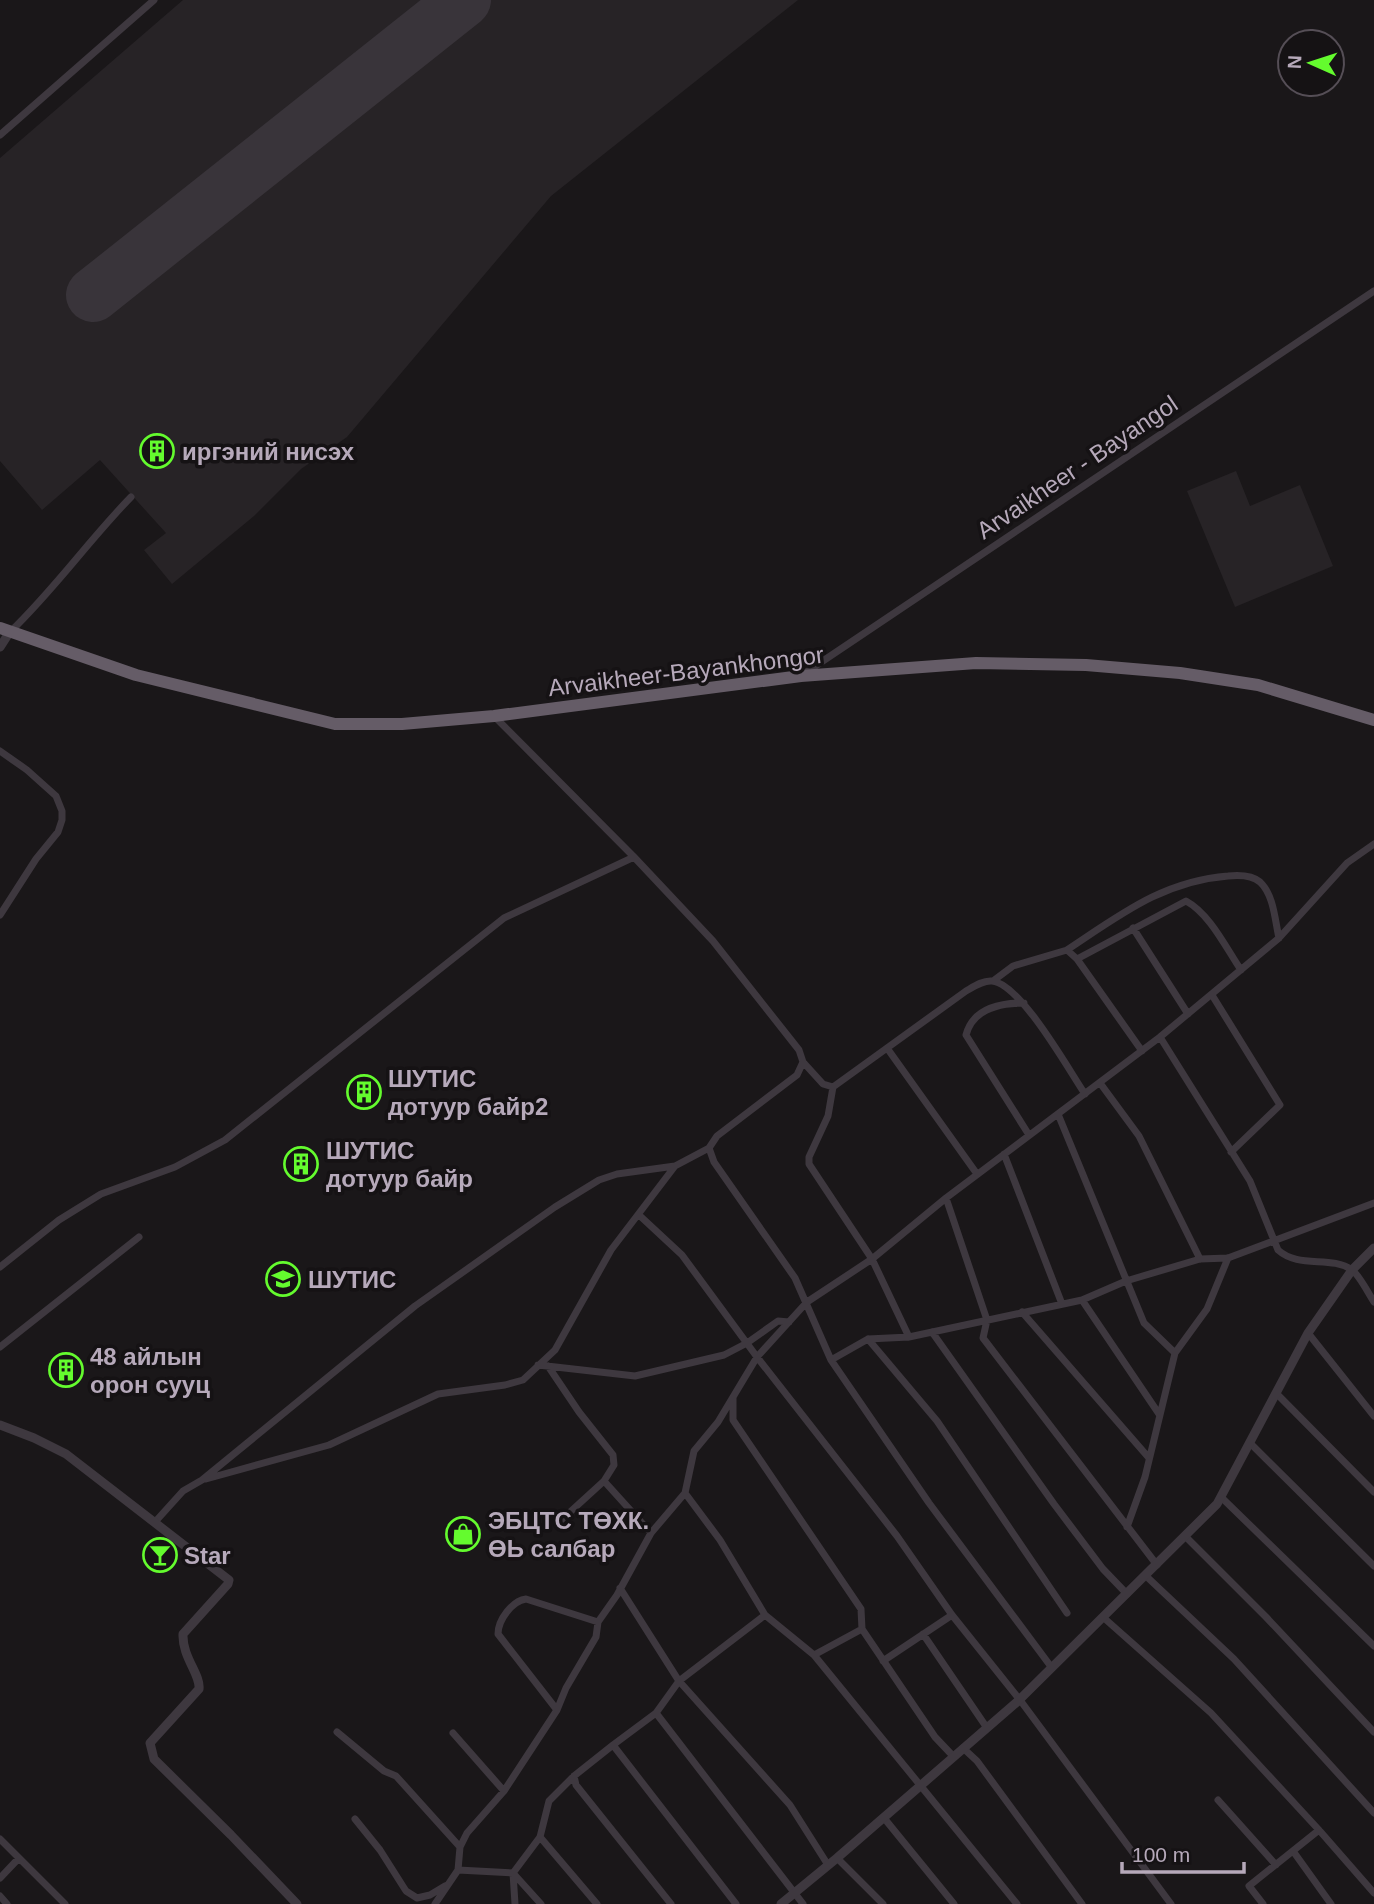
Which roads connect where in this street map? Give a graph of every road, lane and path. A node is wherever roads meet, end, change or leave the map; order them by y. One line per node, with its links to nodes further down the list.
1 (154, 0): 2 (street)
2 (0, 135)
3 (1374, 291): 7 (street, Arvaikheer - Bayangol)
4 (131, 497): 5 (street)
5 (5, 631): 6 (street); 8 (highway, Arvaikheer-Bayankhongor)
6 (0, 647)
7 (801, 676): 8 (highway, Arvaikheer-Bayankhongor); 9 (highway, Arvaikheer-Bayankhongor)
8 (494, 716): 12 (street)
9 (1374, 720)
10 (0, 751): 13 (street)
11 (1374, 844): 15 (street)
12 (634, 857): 26 (street); 46 (street)
13 (0, 915)
14 (1133, 928): 17 (street); 18 (street); 22 (street)
15 (1279, 938): 16 (street); 18 (street)
16 (1067, 950): 17 (street); 19 (street)
17 (1077, 959): 25 (street)
18 (1241, 970): 20 (street)
19 (993, 981): 21 (street); 24 (street)
20 (1212, 995): 22 (street); 33 (street)
21 (1024, 1003): 29 (street); 31 (street)
22 (1188, 1014): 23 (street)
23 (1160, 1037): 25 (street); 33 (street)
24 (887, 1048): 28 (street); 36 (street)
25 (1142, 1051): 27 (street)
26 (803, 1062): 28 (street); 32 (street)
27 (1100, 1083): 29 (street); 45 (street)
28 (833, 1087): 44 (street)
29 (1085, 1094): 30 (street)
30 (1058, 1114): 31 (street); 48 (street)
31 (1029, 1135): 34 (street)
32 (709, 1148): 35 (street); 51 (street)
33 (1231, 1152): 41 (street)
34 (1004, 1154): 36 (street); 52 (street)
35 (675, 1166): 39 (street); 74 (street)
36 (977, 1174): 37 (street)
37 (946, 1198): 44 (street); 54 (street)
38 (1374, 1203): 41 (street)
39 (639, 1215): 60 (street); 65 (street)
40 (139, 1237): 61 (street)
41 (1273, 1242): 43 (street); 47 (street)
42 (1374, 1248): 47 (street)
43 (1228, 1258): 45 (street); 62 (street)
44 (872, 1259): 51 (street); 58 (street)
45 (1200, 1259): 48 (street)
46 (0, 1267)
47 (1352, 1270): 50 (street); 57 (street)
48 (1126, 1281): 49 (street); 62 (street)
49 (1082, 1300): 52 (street); 69 (street)
50 (1374, 1301)
51 (807, 1302): 55 (street); 64 (street)
52 (1062, 1304): 53 (street)
53 (1022, 1312): 54 (street); 73 (street)
54 (987, 1320): 56 (street); 81 (street)
55 (789, 1322): 60 (street); 63 (street)
56 (932, 1332): 58 (street); 88 (street)
57 (1308, 1332): 67 (street); 70 (street)
58 (909, 1336): 59 (street)
59 (867, 1339): 64 (street); 89 (street)
60 (747, 1343): 63 (street); 66 (street)
61 (0, 1347)
62 (1175, 1353): 69 (street)
63 (757, 1357): 68 (street); 91 (street)
64 (831, 1360): 99 (street)
65 (538, 1365): 66 (street); 74 (street)
66 (548, 1366): 75 (street)
67 (1276, 1393): 72 (street); 76 (street)
68 (733, 1398): 77 (street); 94 (street)
69 (1159, 1414): 73 (street)
70 (1374, 1416)
71 (0, 1425): 79 (street)
72 (1250, 1443): 78 (street); 85 (street)
73 (1149, 1458): 81 (street)
74 (202, 1480): 79 (street)
75 (604, 1481): 80 (street); 82 (street)
76 (1374, 1492)
77 (685, 1493): 82 (street); 90 (street)
78 (1221, 1497): 83 (street); 96 (street)
79 (155, 1522): 136 (street)
80 (558, 1523)
81 (1127, 1527): 84 (street)
82 (651, 1532): 87 (street)
83 (1185, 1536): 84 (street); 106 (street)
84 (1157, 1565): 86 (street)
85 (1374, 1566)
86 (1146, 1576): 88 (street); 115 (street)
87 (620, 1588): 93 (street); 100 (street)
88 (1127, 1594): 92 (street)
89 (1067, 1613)
90 (765, 1615): 97 (street); 100 (street)
91 (952, 1615): 95 (street); 101 (street)
92 (1104, 1618): 99 (street); 118 (street)
93 (598, 1622): 102 (street); 102 (street)
94 (862, 1629): 97 (street); 98 (street)
95 (923, 1634): 98 (street); 104 (street)
96 (1374, 1646)
97 (814, 1655): 112 (street)
98 (883, 1661): 110 (street)
99 (1052, 1668): 101 (street)
100 (679, 1681): 103 (street); 125 (street)
101 (1020, 1700): 104 (street); 149 (street)
102 (557, 1710): 113 (street)
103 (656, 1713): 108 (street); 132 (street)
104 (987, 1728): 109 (street)
105 (337, 1732): 121 (street)
106 (1374, 1732)
107 (453, 1733): 113 (street)
108 (613, 1745): 111 (street); 142 (street)
109 (963, 1748): 110 (street); 148 (street)
110 (953, 1756): 112 (street)
111 (574, 1776): 119 (street); 141 (street)
112 (920, 1787): 116 (street); 147 (street)
113 (505, 1791): 121 (street)
114 (1218, 1800): 126 (street)
115 (1374, 1813)
116 (884, 1818): 124 (street); 146 (street)
117 (355, 1819): 130 (street)
118 (1320, 1830): 122 (street); 131 (street)
119 (540, 1837): 128 (street); 140 (street)
120 (0, 1839): 123 (street)
121 (460, 1847): 127 (street)
122 (1293, 1852): 126 (street); 151 (street)
123 (19, 1858): 129 (street); 135 (street)
124 (837, 1858): 125 (street); 145 (street)
125 (828, 1865): 132 (street)
126 (1276, 1865): 150 (street)
127 (458, 1870): 128 (street); 130 (street)
128 (513, 1873): 138 (street); 139 (street)
129 (0, 1878)
130 (446, 1886): 137 (street)
131 (1374, 1893)
132 (793, 1894): 143 (street); 144 (street)
133 (0, 1896): 134 (street)
134 (7, 1904)
135 (65, 1904)
136 (297, 1904)
137 (435, 1904)
138 (515, 1904)
139 (541, 1904)
140 (597, 1904)
141 (671, 1904)
142 (736, 1904)
143 (781, 1904)
144 (803, 1904)
145 (883, 1904)
146 (954, 1904)
147 (1017, 1904)
148 (1082, 1904)
149 (1171, 1904)
150 (1263, 1904)
151 (1331, 1904)

